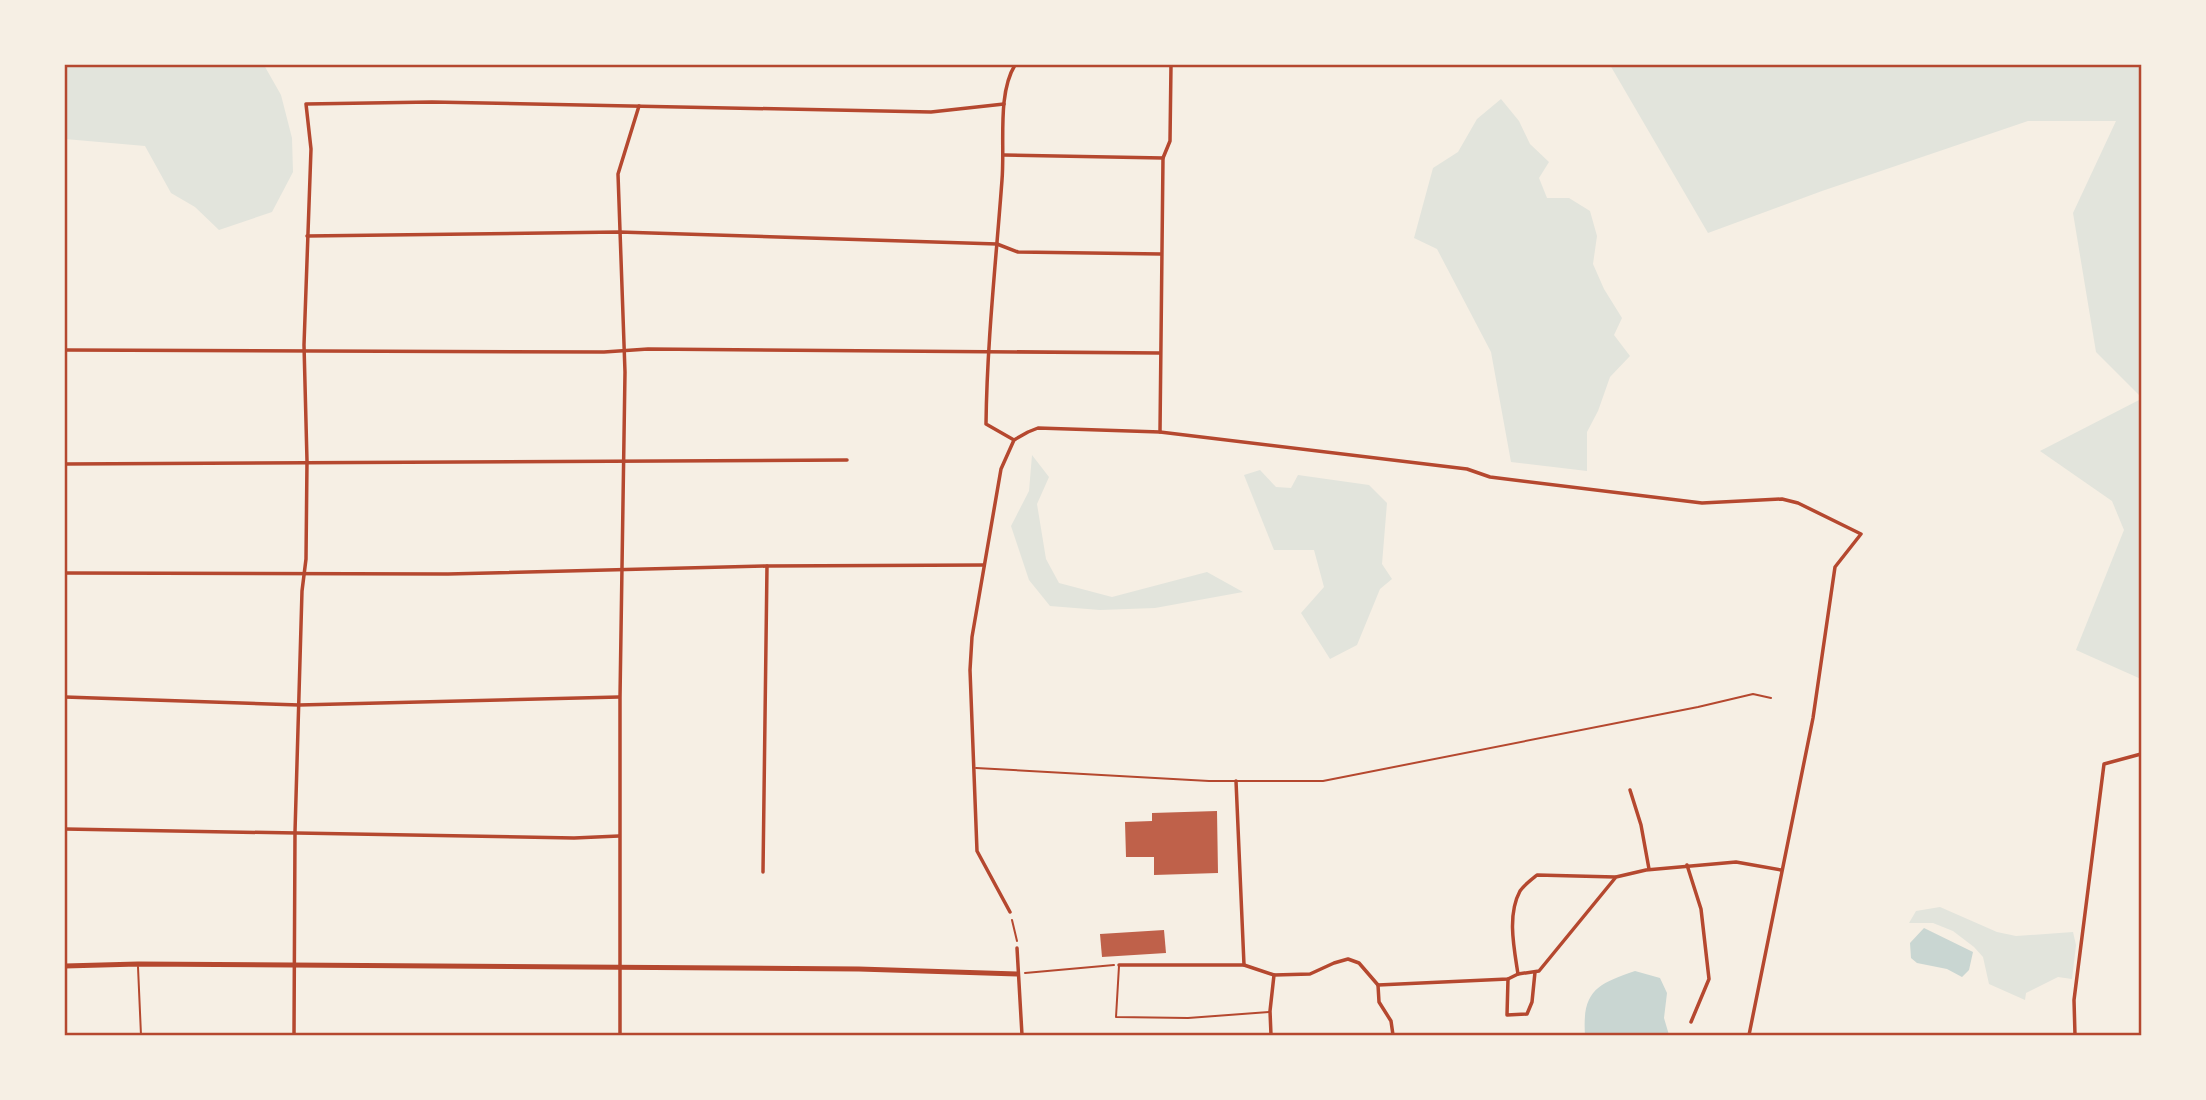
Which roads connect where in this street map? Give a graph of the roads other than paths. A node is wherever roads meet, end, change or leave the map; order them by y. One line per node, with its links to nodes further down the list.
1 (1015, 65): 3 (street)
2 (1171, 65): 6 (street)
3 (1004, 104): 4 (street); 5 (street)
4 (639, 106): 7 (street); 8 (street)
5 (1004, 155): 6 (street); 9 (street)
6 (1163, 158): 10 (street)
7 (620, 232): 8 (street); 9 (street); 13 (street)
8 (307, 236): 12 (street)
9 (997, 244): 10 (street); 14 (street)
10 (1160, 254): 15 (street)
11 (65, 350): 12 (street)
12 (304, 352): 13 (street); 20 (street)
13 (624, 352): 14 (street); 18 (street)
14 (987, 352): 15 (street); 17 (street)
15 (1160, 353): 16 (street)
16 (1160, 432): 17 (street); 40 (street)
17 (1014, 440): 22 (street)
18 (624, 460): 19 (street); 20 (street); 24 (street)
19 (847, 460)
20 (307, 461): 21 (street); 26 (street)
21 (65, 464)
22 (984, 565): 23 (street); 32 (street)
23 (767, 566): 24 (street); 41 (street)
24 (621, 569): 26 (street); 28 (street)
25 (65, 573): 26 (street)
26 (304, 573): 30 (street)
27 (65, 696): 30 (street)
28 (620, 697): 30 (street); 37 (street)
29 (1772, 698): 33 (lane)
30 (299, 705): 36 (street)
31 (2141, 754): 66 (street)
32 (975, 768): 33 (lane); 43 (street)
33 (1236, 781): 48 (street)
34 (1630, 790): 39 (street)
35 (65, 829): 36 (street)
36 (295, 832): 37 (street); 46 (street)
37 (620, 836): 50 (street)
38 (1687, 865): 39 (street); 40 (street); 58 (street)
39 (1649, 869): 42 (street)
40 (1781, 870): 65 (street)
41 (763, 872)
42 (1616, 877): 51 (street); 53 (street)
43 (1010, 912)
44 (1017, 948): 52 (street)
45 (138, 964): 46 (street); 49 (street); 59 (lane)
46 (294, 964): 50 (street); 60 (street)
47 (1119, 965): 48 (street); 57 (lane)
48 (1244, 965): 54 (street)
49 (65, 966)
50 (622, 967): 52 (street); 61 (street)
51 (1535, 972): 53 (street); 55 (street)
52 (1017, 974): 62 (street)
53 (1518, 974): 55 (street)
54 (1274, 975): 56 (street); 57 (street)
55 (1508, 979): 56 (street)
56 (1378, 985): 64 (street)
57 (1270, 1012): 63 (street)
58 (1691, 1022)
59 (142, 1035)
60 (294, 1035)
61 (620, 1035)
62 (1022, 1035)
63 (1271, 1035)
64 (1393, 1035)
65 (1749, 1035)
66 (2075, 1035)

